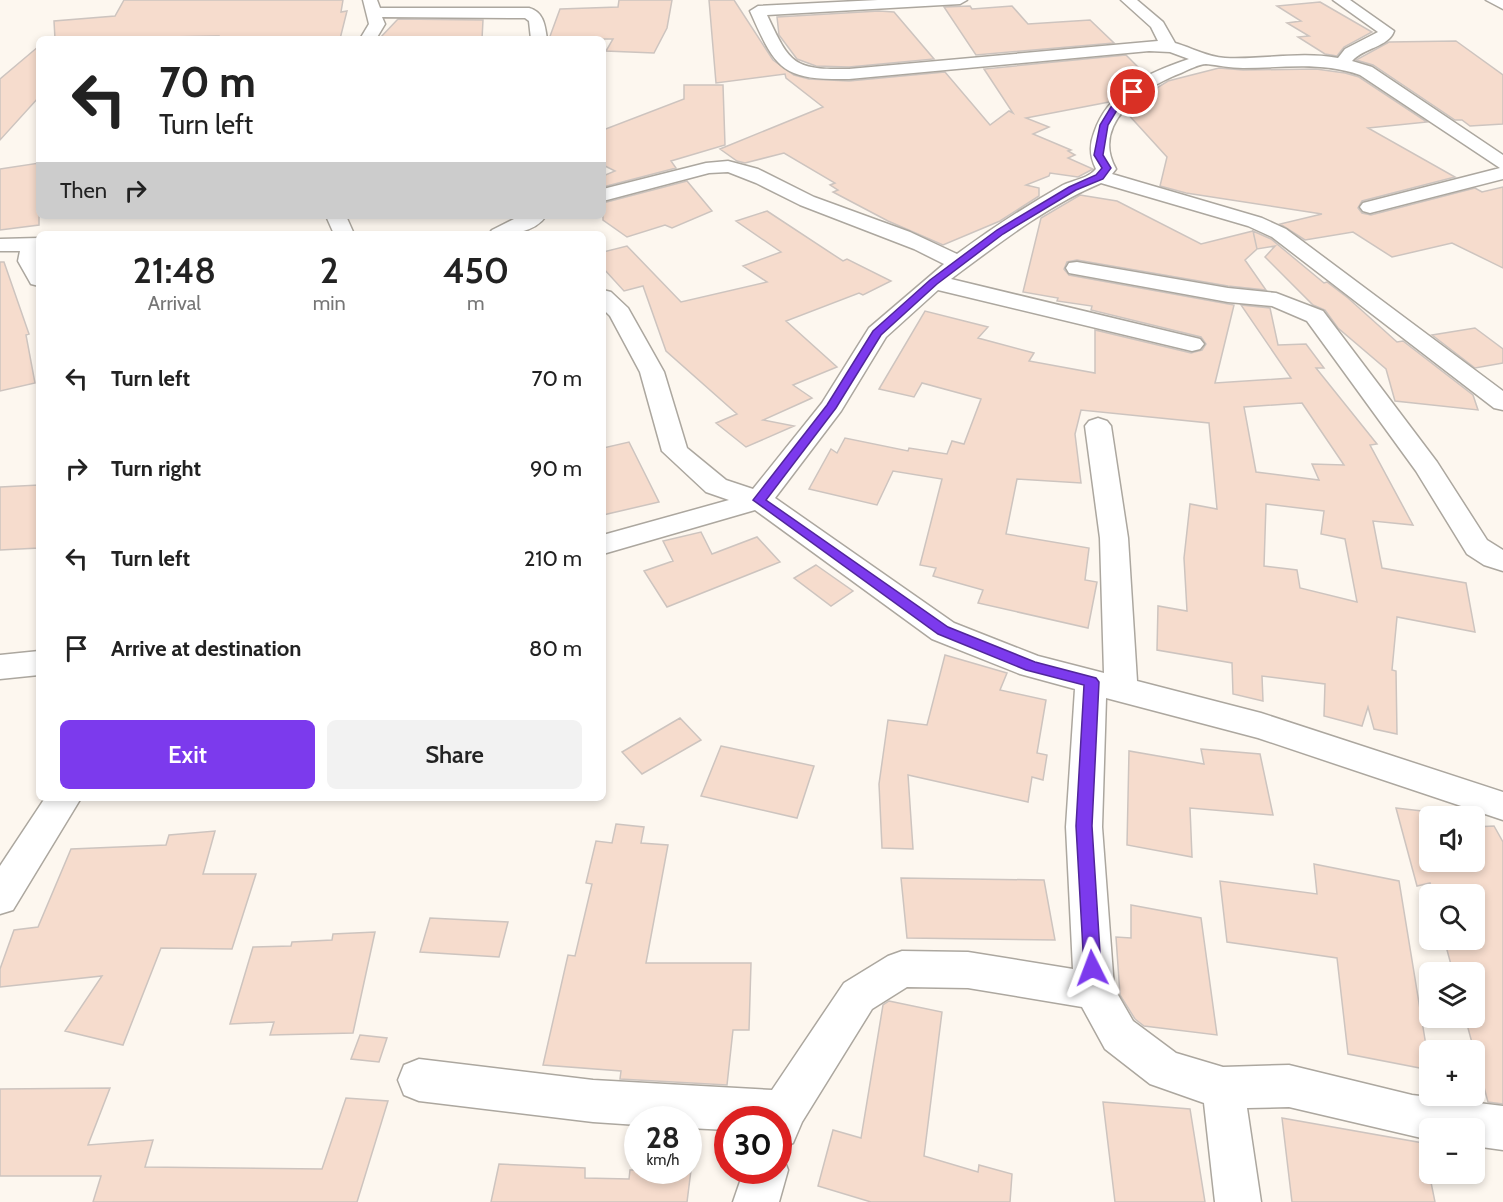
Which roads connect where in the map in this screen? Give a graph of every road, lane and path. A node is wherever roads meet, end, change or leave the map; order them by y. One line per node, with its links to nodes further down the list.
1 (960, 0): 9 (street)
2 (1128, 0): 9 (street)
3 (1340, 0): 11 (street)
4 (1492, 0): 5 (street)
5 (1503, 5)
6 (372, 6): 7 (street); 8 (street)
7 (370, 36)
8 (539, 36)
9 (1169, 47): 10 (street)
10 (1202, 60): 11 (street); 14 (street)
11 (1343, 63): 12 (street)
12 (1503, 163)
13 (1503, 173): 16 (street)
14 (1100, 177): 21 (street); 27 (street)
15 (606, 194): 21 (street)
16 (1370, 207)
17 (530, 219): 18 (street)
18 (505, 231)
19 (35, 244): 20 (street); 23 (street)
20 (0, 245)
21 (959, 264): 24 (street)
22 (1077, 268): 31 (street)
23 (36, 274)
24 (934, 282): 26 (street); 29 (street)
25 (606, 300): 29 (street)
26 (1192, 344)
27 (1503, 403)
28 (1098, 426): 34 (street)
29 (759, 500): 30 (street); 34 (street)
30 (606, 544)
31 (1503, 561)
32 (36, 663): 33 (street)
33 (0, 667)
34 (1106, 686): 36 (street); 38 (street)
35 (62, 801): 37 (street)
36 (1503, 806)
37 (0, 898)
38 (1094, 991): 40 (street); 41 (street)
39 (419, 1080): 42 (street)
40 (1223, 1088): 43 (street); 46 (street)
41 (790, 1106)
42 (714, 1113)
43 (1503, 1128)
44 (762, 1184): 45 (street)
45 (756, 1202)
46 (1238, 1202)

